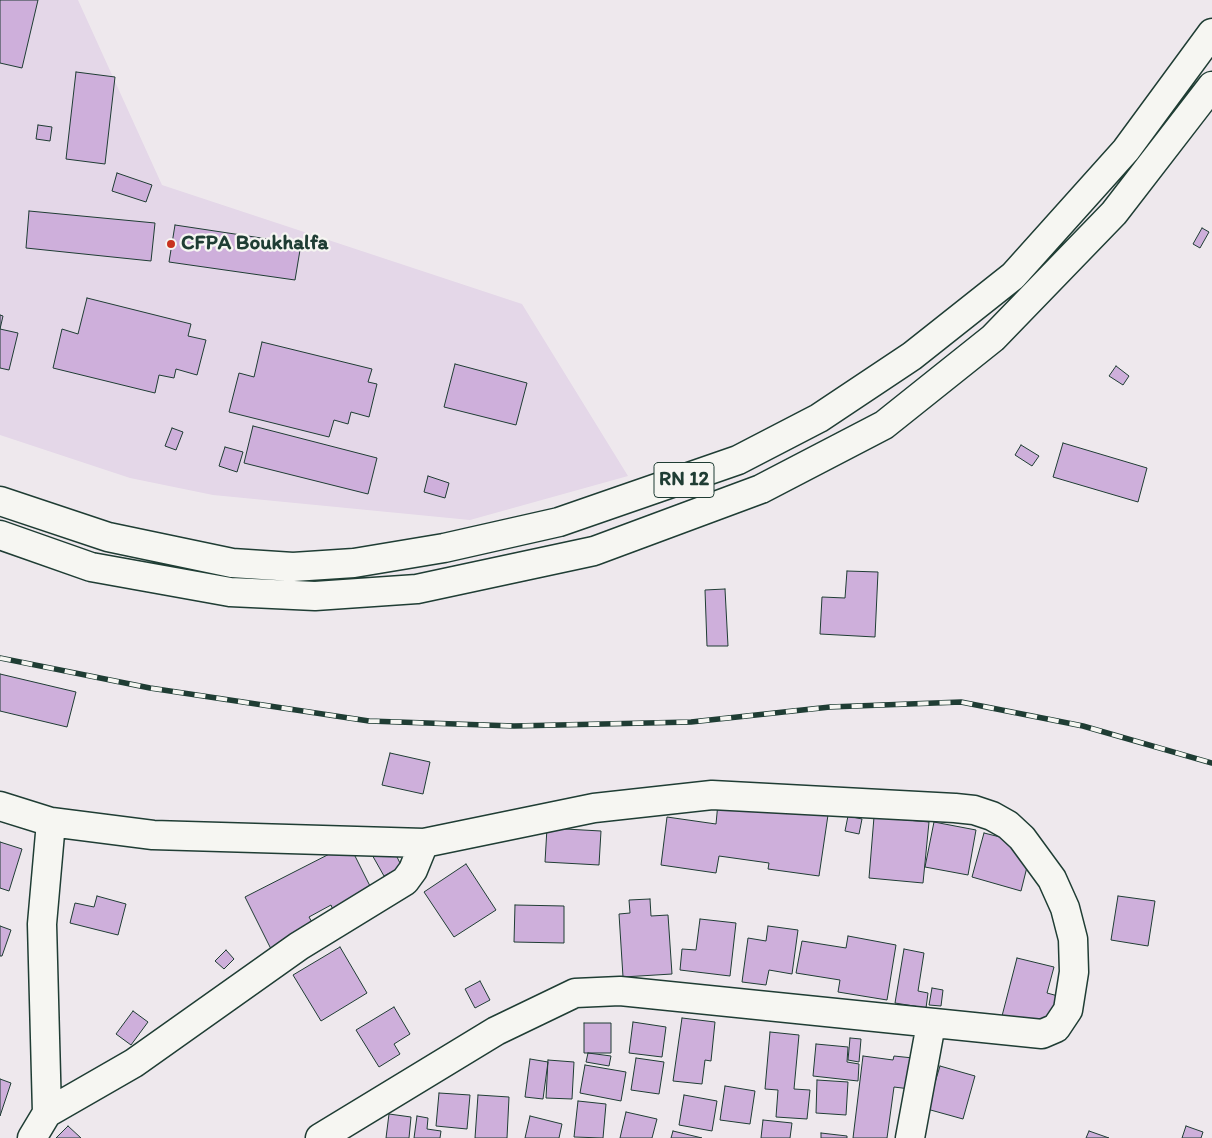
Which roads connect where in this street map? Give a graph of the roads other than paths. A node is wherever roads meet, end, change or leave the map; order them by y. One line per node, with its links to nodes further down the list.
1 (1212, 33): 3 (main road, RN 12)
2 (1212, 86): 4 (main road, RN 12)
3 (0, 501)
4 (0, 535)
5 (0, 806): 6 (main road)
6 (51, 822): 7 (main road); 9 (main road)
7 (424, 843): 8 (main road); 9 (main road)
8 (931, 1024): 11 (main road); 12 (main road)
9 (47, 1113): 10 (main road)
10 (32, 1138)
11 (320, 1138)
12 (910, 1138)

